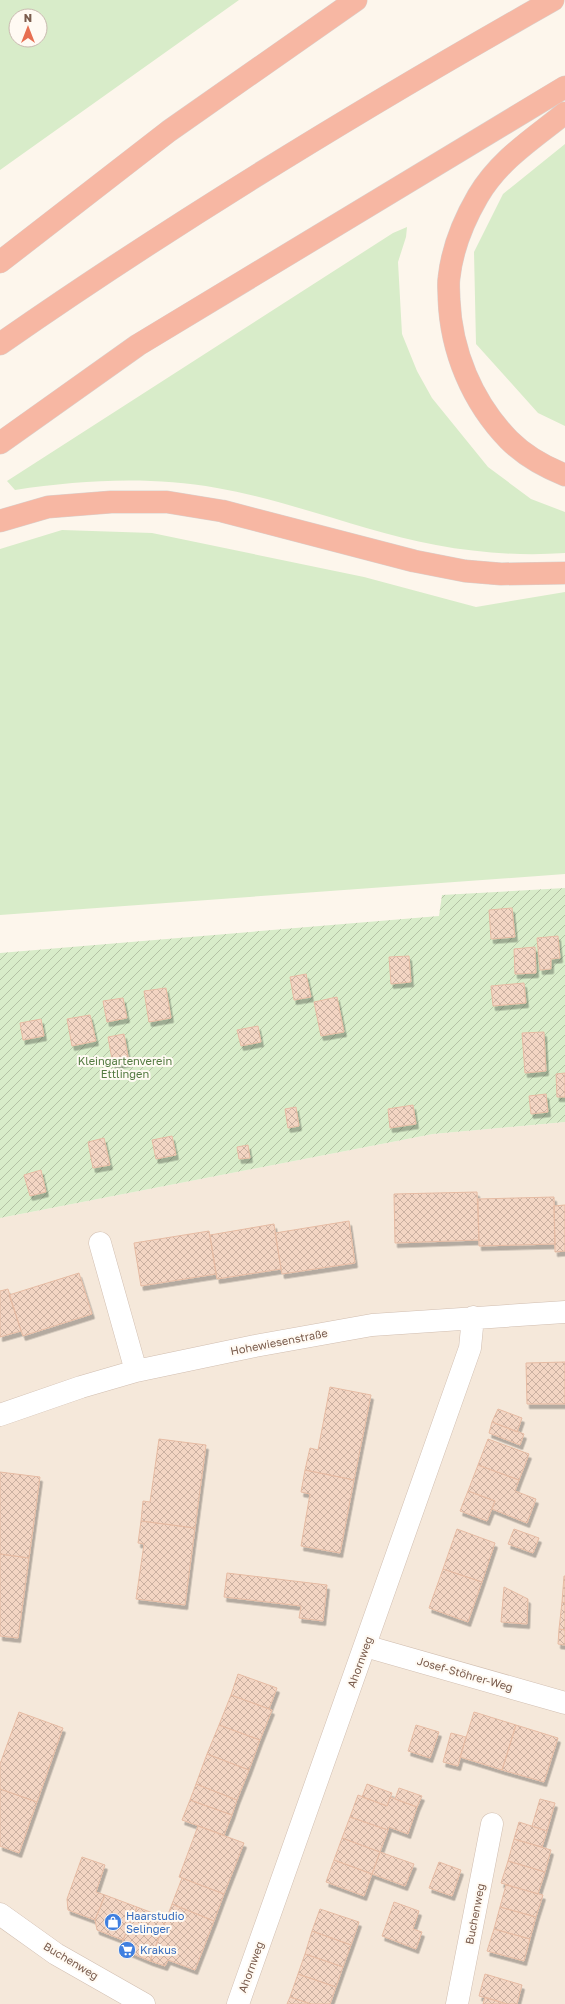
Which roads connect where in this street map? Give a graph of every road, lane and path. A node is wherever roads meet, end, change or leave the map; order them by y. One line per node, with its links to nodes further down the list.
1 (356, 0): 5 (highway)
2 (553, 0): 6 (highway)
3 (565, 87): 7 (highway)
4 (565, 113): 8 (highway)
5 (0, 262)
6 (0, 344)
7 (0, 443)
8 (565, 475)
9 (0, 521): 10 (highway)
10 (565, 573)
11 (100, 1243): 14 (street)
12 (565, 1312): 13 (street, Hohewiesenstraße)
13 (473, 1317): 14 (street, Hohewiesenstraße); 16 (street, Ahornweg)
14 (136, 1372): 15 (street, Hohewiesenstraße)
15 (0, 1415)
16 (366, 1646): 17 (street, Josef-Stöhrer-Weg); 21 (street, Ahornweg)
17 (565, 1703)
18 (492, 1824): 22 (street, Buchenweg)
19 (0, 1914): 20 (street, Buchenweg)
20 (144, 2004)
21 (238, 2004)
22 (457, 2004)

